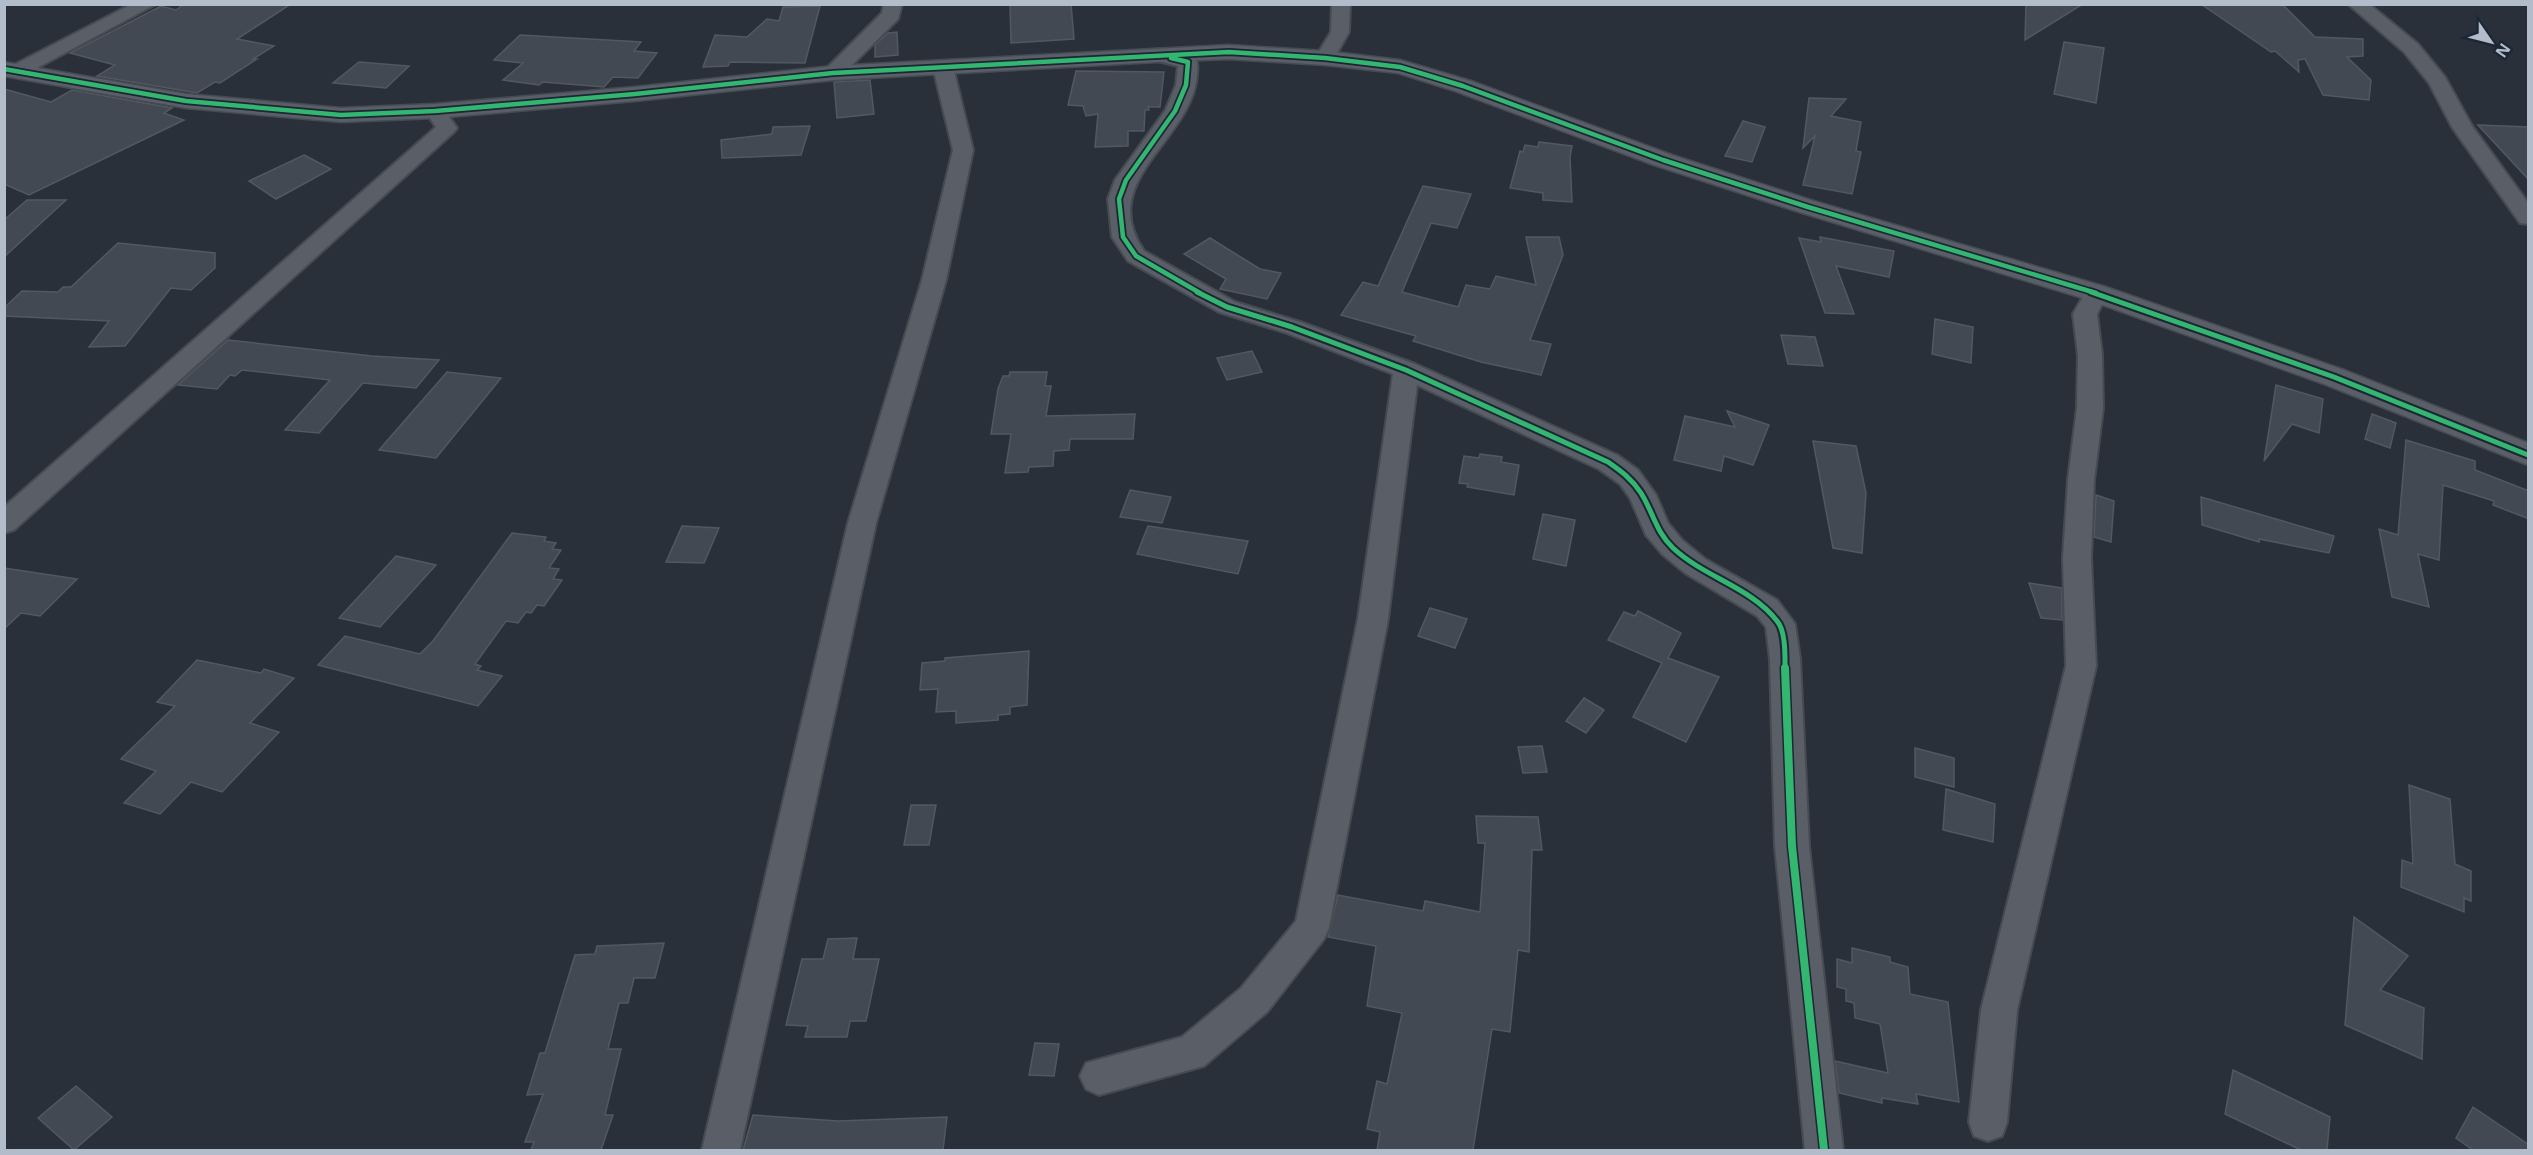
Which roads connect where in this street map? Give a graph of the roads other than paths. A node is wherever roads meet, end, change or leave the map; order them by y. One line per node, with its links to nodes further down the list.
1 (147, 4): 8 (street)
2 (893, 4): 9 (street)
3 (1341, 4): 6 (street)
4 (2357, 4): 11 (street)
5 (1156, 55): 6 (street); 7 (street); 13 (street)
6 (1325, 58): 12 (street)
7 (943, 68): 9 (street); 18 (street)
8 (11, 70): 10 (street)
9 (833, 73): 10 (street)
10 (435, 111): 15 (street)
11 (2528, 215)
12 (2096, 293): 14 (street); 17 (street)
13 (1406, 370): 16 (street); 19 (street)
14 (2529, 455)
15 (4, 523)
16 (1099, 1076)
17 (1988, 1122)
18 (721, 1150)
19 (1824, 1150)

